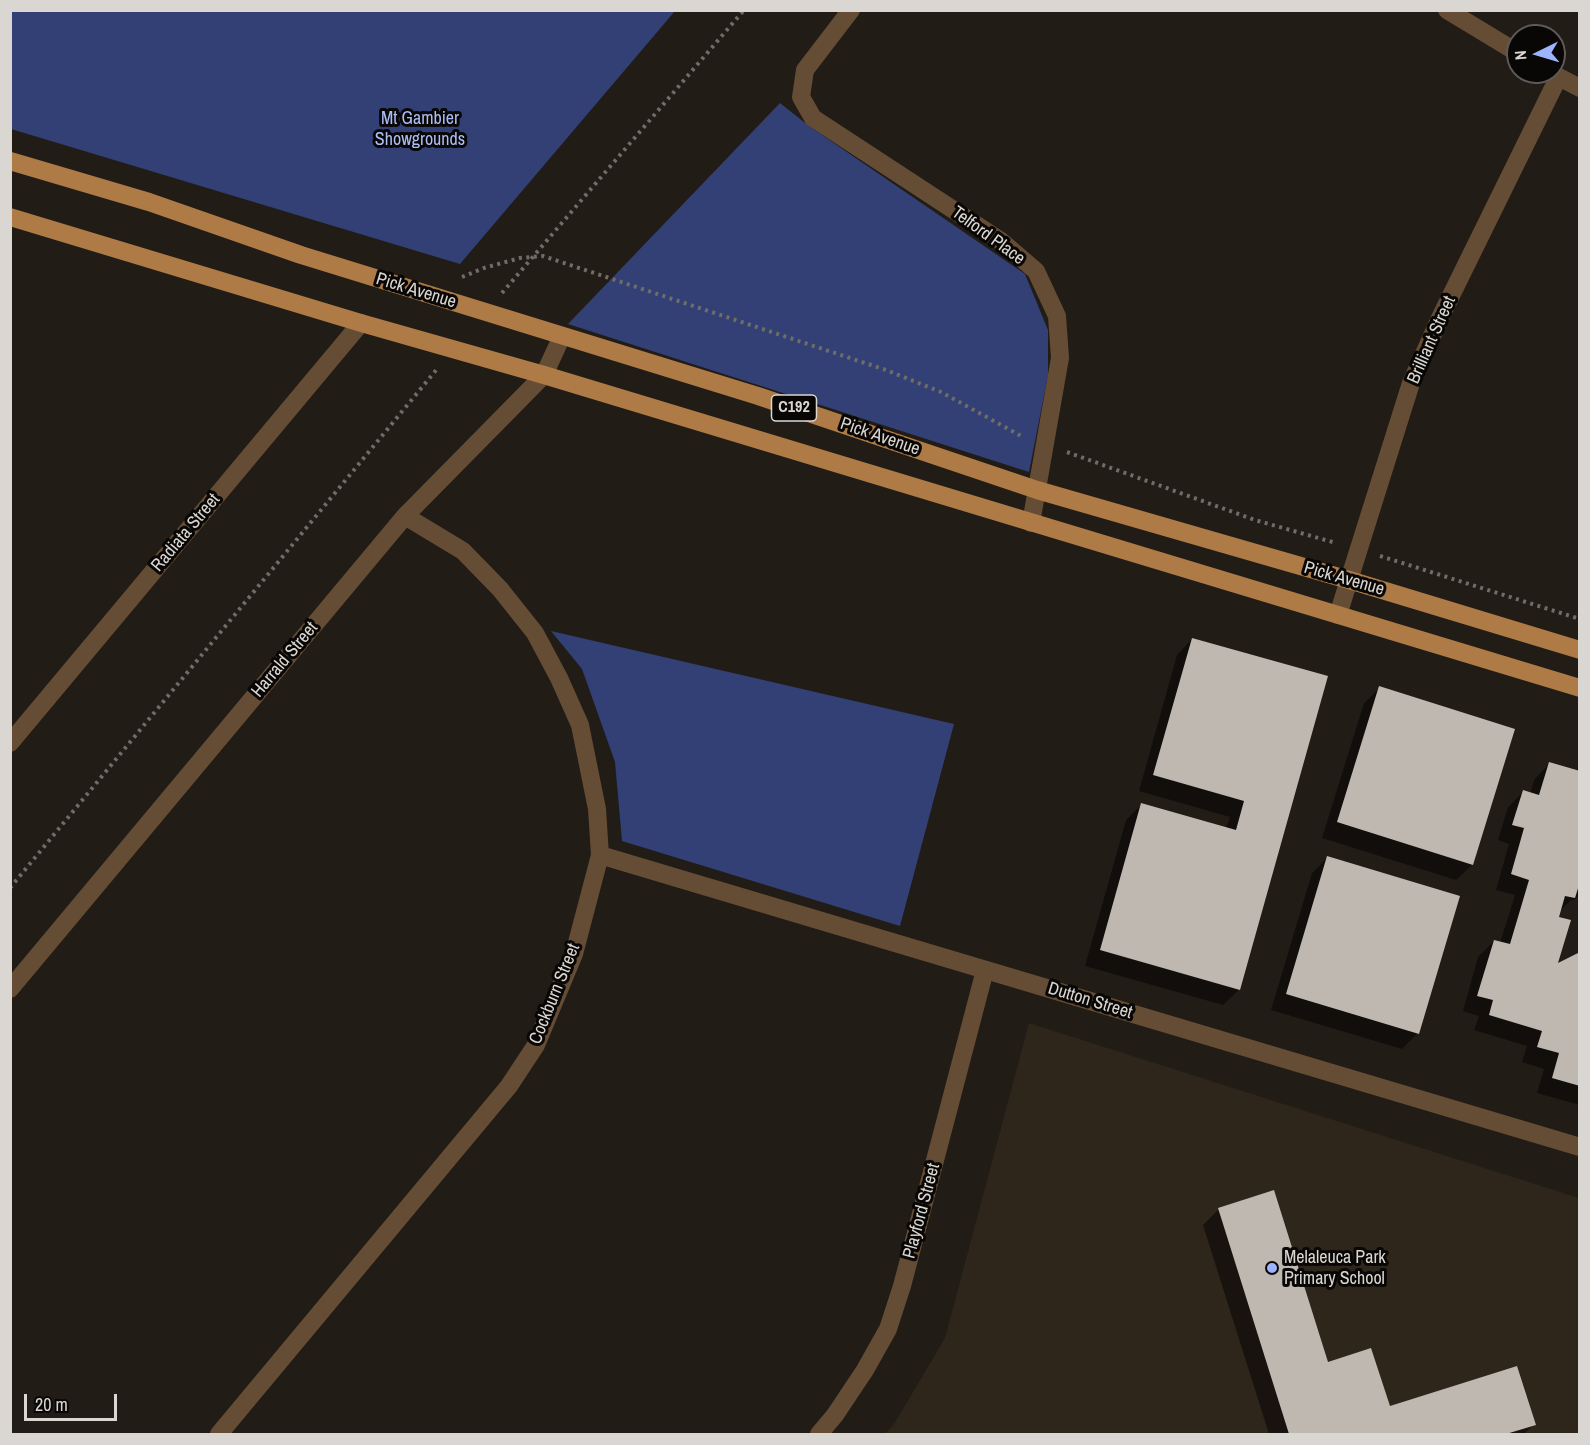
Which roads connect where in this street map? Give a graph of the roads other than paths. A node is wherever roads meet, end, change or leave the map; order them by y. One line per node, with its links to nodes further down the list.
1 (851, 10): 12 (street, Telford Place)
2 (1447, 10): 3 (street)
3 (1506, 46)
4 (1566, 81): 6 (street)
5 (1550, 84): 15 (street, Brilliant Street)
6 (1580, 88)
7 (10, 161): 10 (main road, Pick Avenue / C192)
8 (10, 217): 9 (main road, Pick Avenue / C192)
9 (361, 323): 11 (main road, Pick Avenue / C192); 19 (street, Radiata Street)
10 (562, 336): 11 (street, Harrald Street); 12 (main road, Pick Avenue / C192)
11 (544, 375): 13 (street, Harrald Street); 14 (main road, Pick Avenue / C192)
12 (1037, 490): 14 (street, Telford Place); 15 (main road, Pick Avenue / C192)
13 (405, 516): 20 (street, Cockburn Street); 22 (street, Harrald Street)
14 (1031, 523): 16 (main road, Pick Avenue / C192)
15 (1349, 580): 16 (street, Brilliant Street); 17 (main road, Pick Avenue / C192)
16 (1338, 615): 18 (main road, Pick Avenue / C192)
17 (1580, 650)
18 (1580, 688)
19 (10, 743)
20 (600, 855): 21 (street, Dutton Street); 24 (street, Cockburn Street)
21 (986, 970): 23 (street, Dutton Street); 25 (street, Playford Street)
22 (10, 989)
23 (1580, 1147)
24 (219, 1434)
25 (819, 1434)

